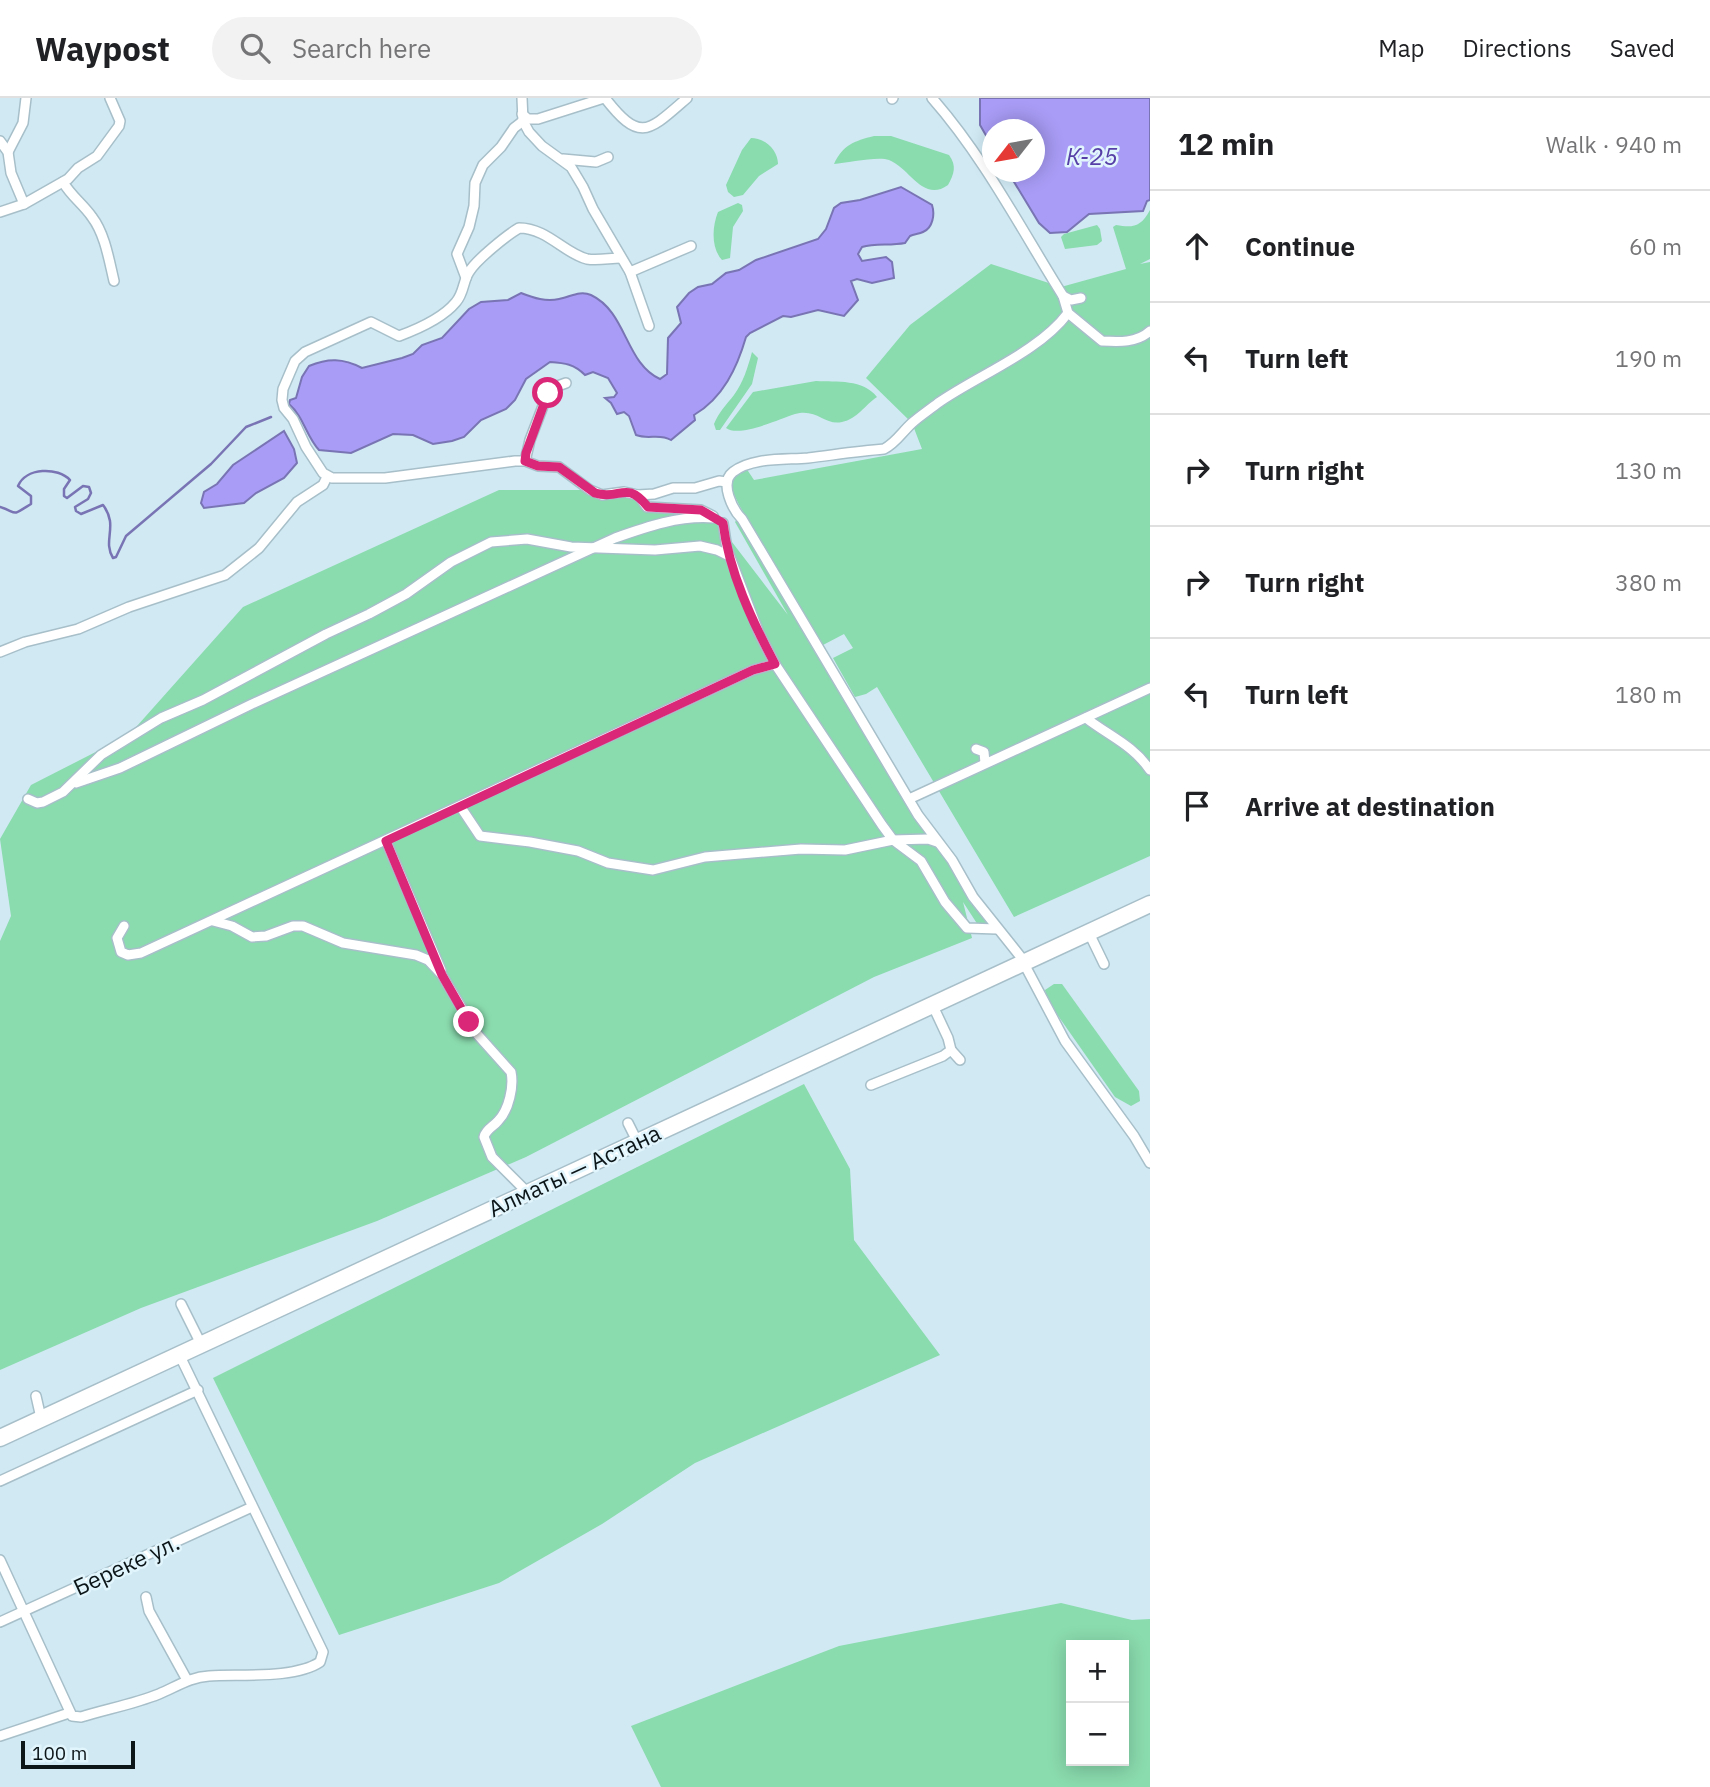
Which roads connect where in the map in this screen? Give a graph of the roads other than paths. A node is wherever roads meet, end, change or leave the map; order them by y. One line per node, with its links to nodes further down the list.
1 (26, 98): 9 (street)
2 (110, 98): 12 (street)
3 (522, 98): 7 (street)
4 (604, 98): 5 (street); 7 (street)
5 (687, 98)
6 (930, 98): 20 (street)
7 (523, 117): 11 (street); 17 (street)
8 (0, 141): 9 (street)
9 (8, 152): 13 (street)
10 (608, 157): 11 (street)
11 (561, 159): 16 (street)
12 (63, 182): 13 (street); 19 (street)
13 (24, 204): 14 (street)
14 (0, 212)
15 (691, 246): 18 (street)
16 (621, 258): 17 (street); 18 (street)
17 (467, 272): 27 (street)
18 (630, 272): 23 (street)
19 (114, 281)
20 (1063, 296): 21 (street); 22 (street)
21 (1081, 298)
22 (1068, 313): 24 (street); 28 (street)
23 (649, 326)
24 (1150, 331)
25 (566, 383): 26 (street)
26 (525, 461): 27 (street); 29 (street)
27 (327, 477): 35 (street)
28 (727, 482): 29 (street); 30 (street)
29 (638, 495): 31 (street)
30 (735, 513): 32 (street); 44 (street)
31 (714, 518): 32 (street); 33 (street)
32 (723, 523): 34 (street)
33 (592, 548): 34 (street); 42 (street); 42 (street)
34 (729, 556): 36 (street)
35 (0, 652)
36 (775, 664): 45 (street); 46 (street)
37 (1150, 688): 38 (street)
38 (1087, 718): 40 (street); 41 (street)
39 (976, 749): 40 (street)
40 (985, 763): 44 (street)
41 (1150, 770)
42 (72, 785): 43 (street)
43 (29, 799)
44 (909, 799): 48 (street)
45 (460, 806): 46 (street); 47 (street)
46 (893, 840): 48 (street); 52 (street)
47 (386, 841): 50 (street); 56 (street)
48 (937, 842): 52 (street)
49 (1150, 904): 53 (highway, Алматы — Астана)
50 (213, 920): 51 (street); 56 (street)
51 (124, 926)
52 (998, 929): 54 (street)
53 (1089, 933): 54 (highway, Алматы — Астана); 55 (street)
54 (1024, 963): 57 (highway, Алматы — Астана); 63 (street)
55 (1104, 964)
56 (442, 975): 64 (street)
57 (933, 1006): 58 (street); 62 (highway, Алматы — Астана)
58 (951, 1050): 59 (street); 60 (street)
59 (960, 1060)
60 (871, 1085)
61 (628, 1123): 62 (street)
62 (637, 1141): 64 (highway, Алматы — Астана)
63 (1150, 1163)
64 (527, 1192): 66 (highway, Алматы — Астана)
65 (181, 1304): 66 (street)
66 (201, 1344): 67 (highway, Алматы — Астана)
67 (179, 1354): 68 (street); 70 (highway, Алматы — Астана)
68 (198, 1390): 72 (street); 73 (street)
69 (36, 1396): 70 (street)
70 (41, 1419): 71 (highway, Алматы — Астана)
71 (0, 1438)
72 (0, 1481)
73 (252, 1507): 76 (street, Береке ул.); 78 (street)
74 (0, 1560): 76 (street)
75 (146, 1597): 78 (street)
76 (24, 1612): 77 (street, Береке ул.); 79 (street)
77 (0, 1622)
78 (187, 1680): 79 (street)
79 (69, 1713): 80 (street)
80 (0, 1736)

